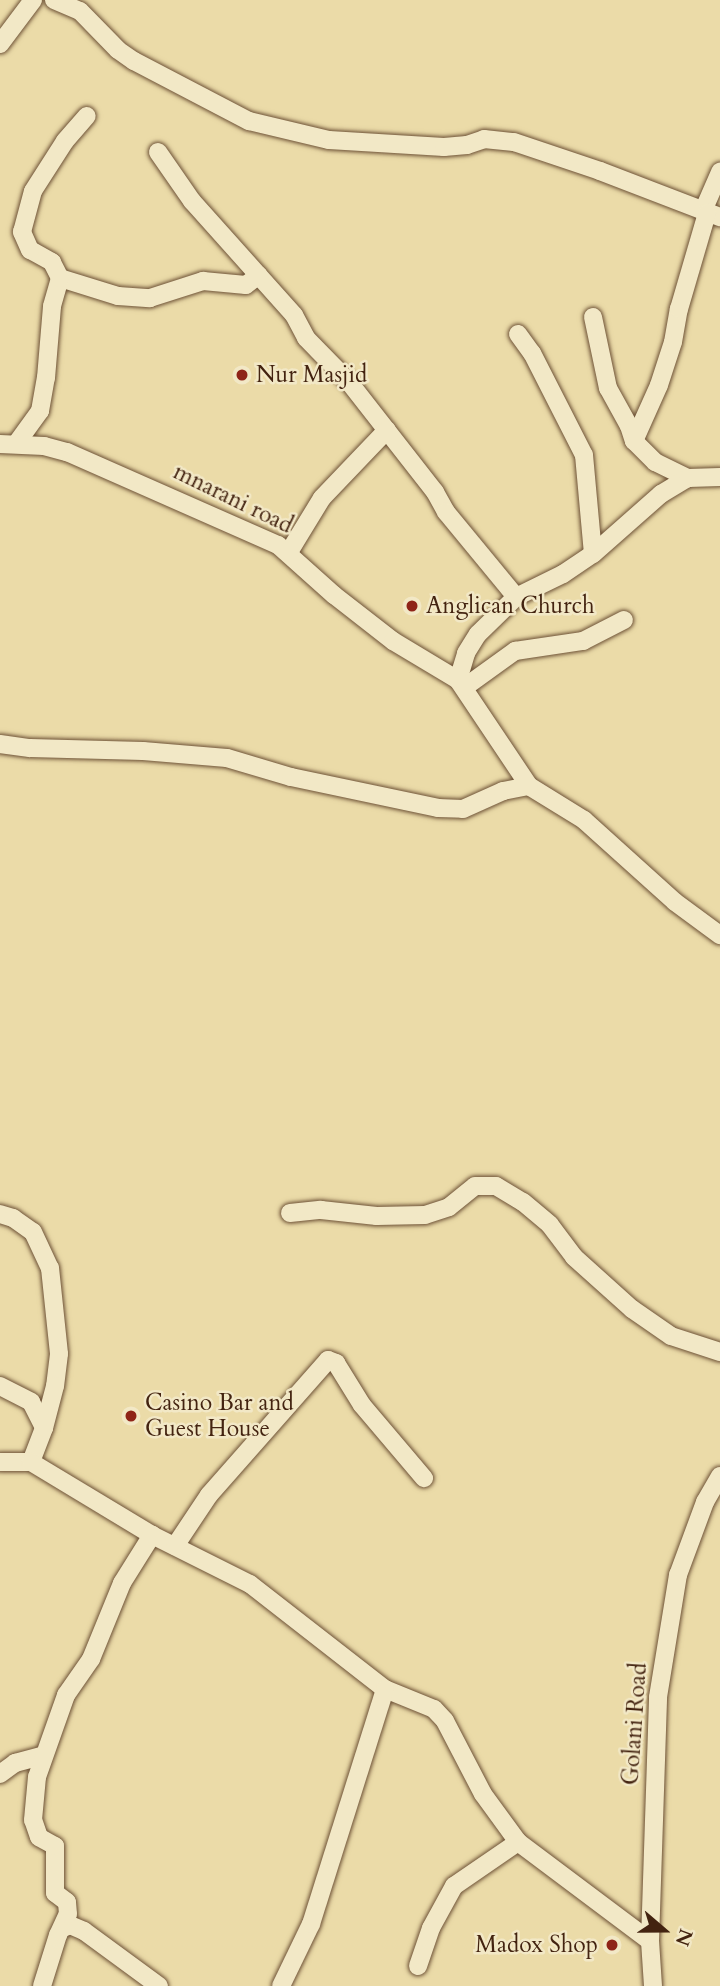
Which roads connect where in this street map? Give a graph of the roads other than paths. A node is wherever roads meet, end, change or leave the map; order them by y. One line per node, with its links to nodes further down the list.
1 (33, 0): 3 (street)
2 (54, 0): 7 (street)
3 (0, 44)
4 (87, 116): 9 (street)
5 (158, 152): 8 (street)
6 (720, 172): 7 (street)
7 (710, 214): 13 (street)
8 (259, 275): 9 (street); 12 (street)
9 (60, 278): 14 (street)
10 (593, 317): 13 (street)
11 (518, 334): 18 (street)
12 (387, 430): 17 (street); 19 (street)
13 (634, 441): 16 (street)
14 (8, 444): 17 (street, mnarani road)
15 (720, 477): 16 (street)
16 (688, 478): 18 (street)
17 (289, 552): 21 (street, mnarani road)
18 (593, 554): 19 (street)
19 (516, 597): 21 (street)
20 (624, 620): 21 (street)
21 (461, 684): 23 (street, mnarani road)
22 (0, 744): 23 (street)
23 (528, 786): 24 (street, mnarani road)
24 (720, 935)
25 (290, 1213): 27 (street)
26 (0, 1214): 29 (street)
27 (720, 1352)
28 (0, 1386): 29 (street)
29 (44, 1428): 31 (street)
30 (0, 1462): 31 (street)
31 (31, 1462): 34 (street)
32 (720, 1476): 41 (street, Golani Road)
33 (424, 1478): 35 (street)
34 (152, 1535): 35 (street); 37 (street)
35 (175, 1546): 36 (street)
36 (385, 1689): 39 (street); 45 (street)
37 (43, 1756): 38 (street); 40 (street)
38 (0, 1774)
39 (518, 1842): 41 (street); 42 (street)
40 (64, 1928): 43 (street); 44 (street)
41 (649, 1941): 46 (street, Golani Road)
42 (418, 1966)
43 (42, 1986)
44 (159, 1986)
45 (281, 1986)
46 (653, 1986)

